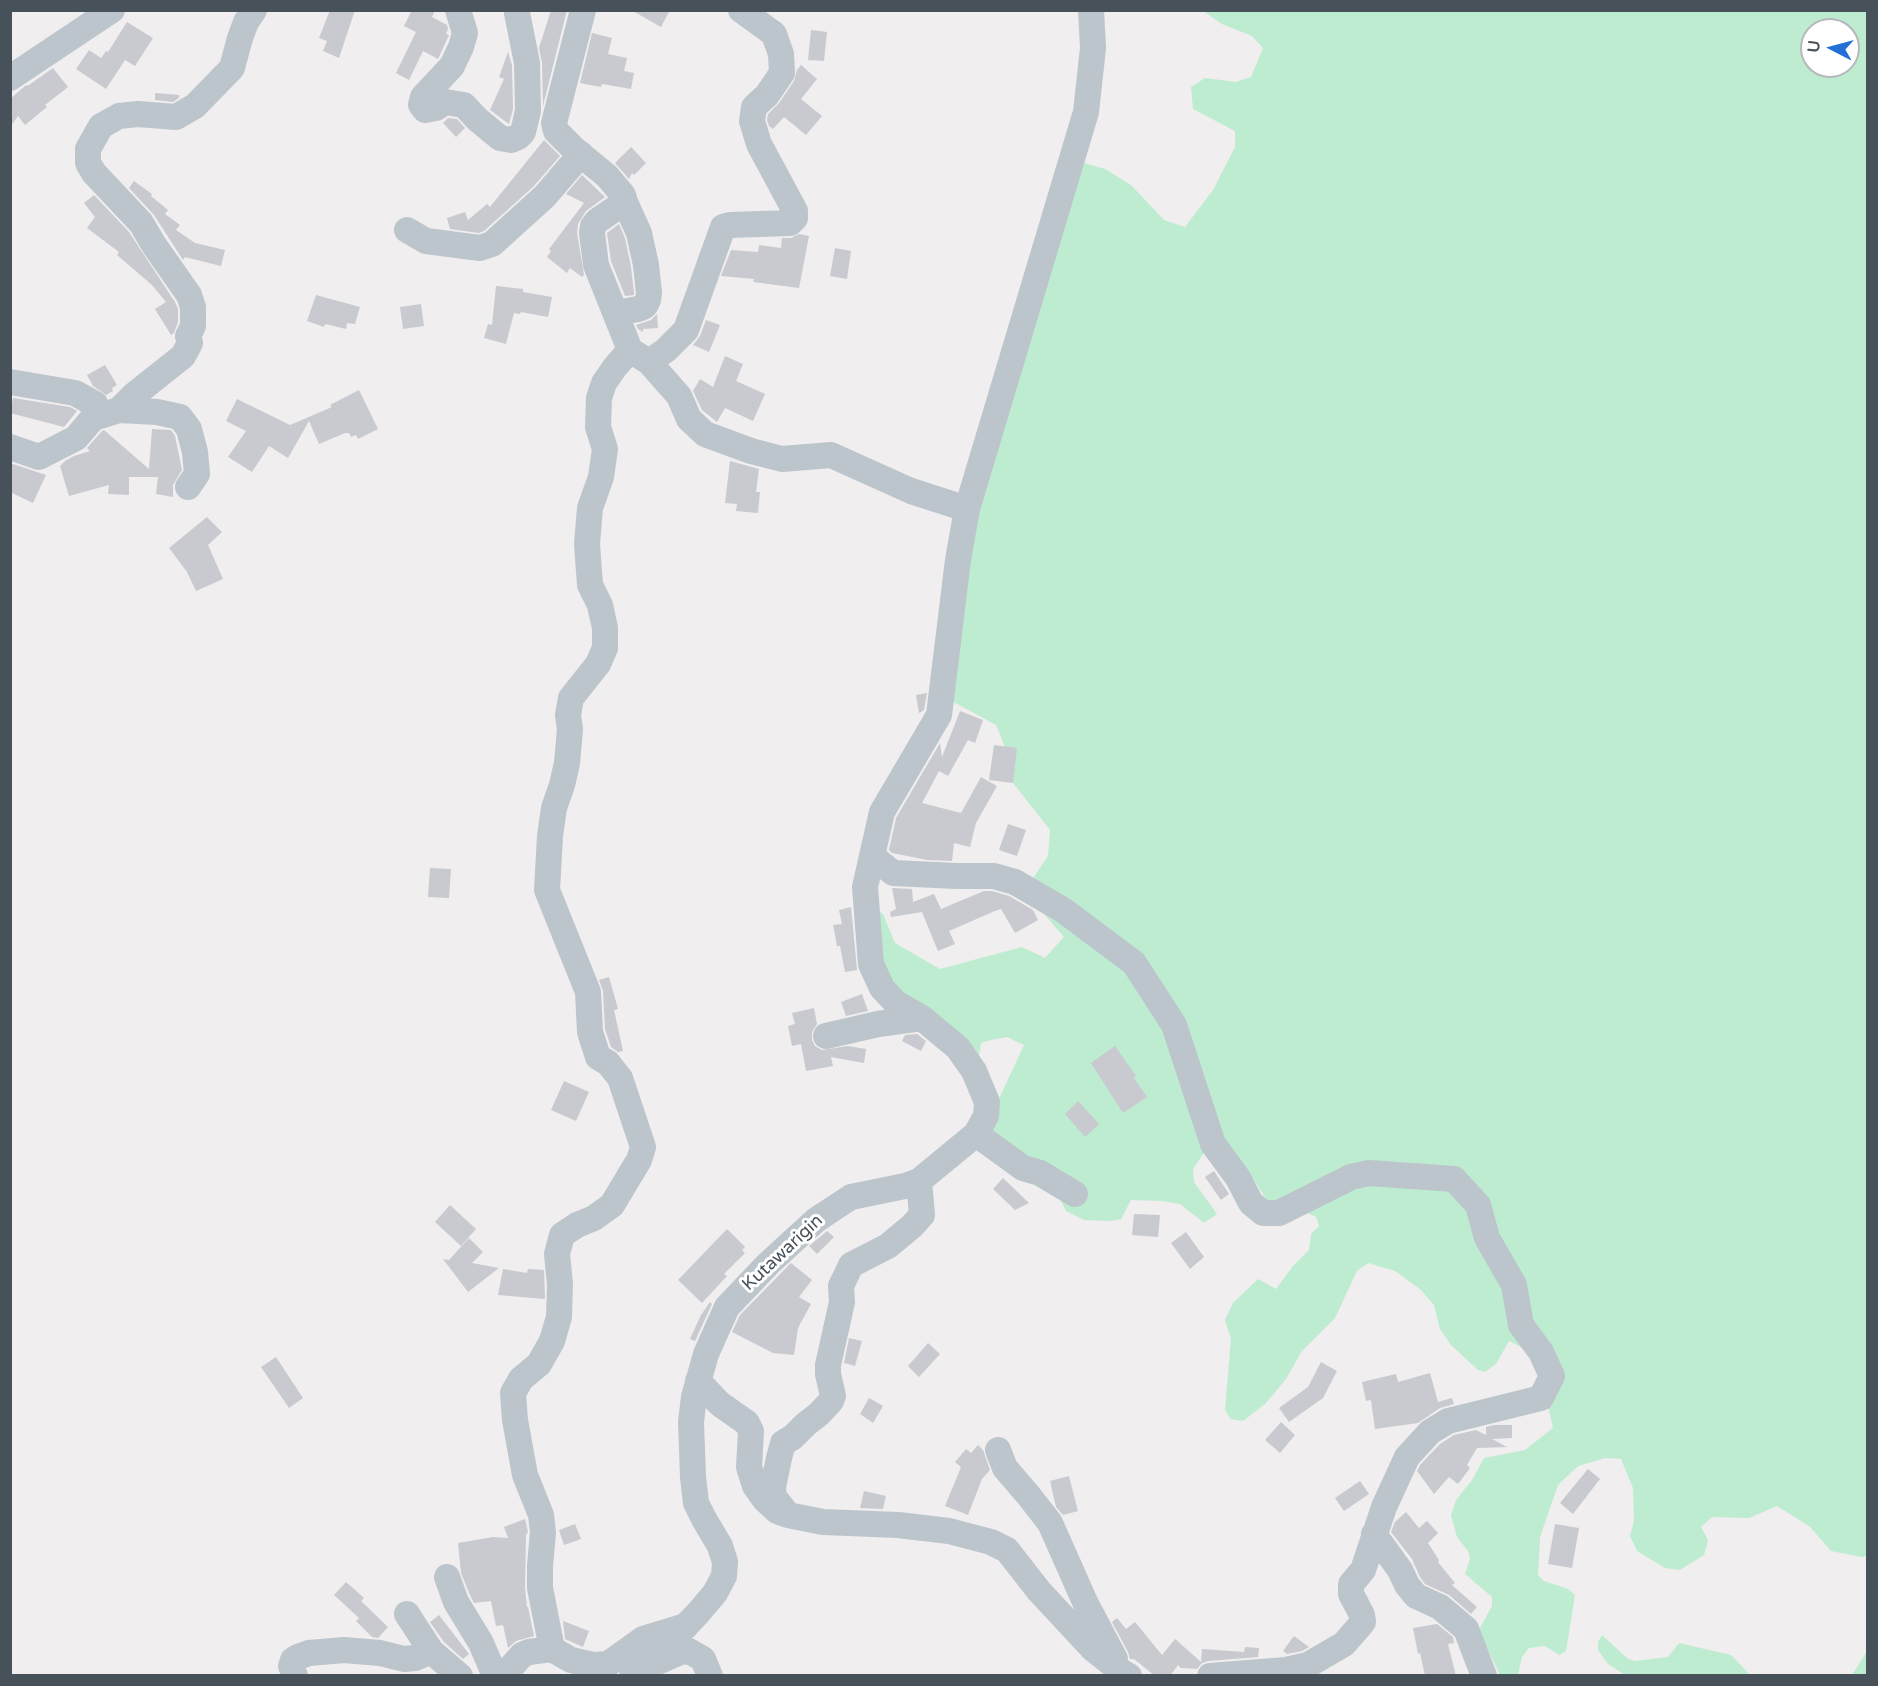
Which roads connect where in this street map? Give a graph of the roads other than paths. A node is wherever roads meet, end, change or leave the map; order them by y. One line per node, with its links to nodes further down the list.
1 (112, 10): 8 (street)
2 (254, 10): 15 (street)
3 (458, 10): 7 (street)
4 (583, 10): 9 (street)
5 (741, 10): 13 (street)
6 (1091, 10): 19 (street, Kutawarigin)
7 (516, 12)
8 (10, 78)
9 (581, 154): 10 (street); 11 (street)
10 (626, 202): 12 (street); 12 (street)
11 (407, 230)
12 (616, 313): 13 (street)
13 (640, 356): 19 (street); 33 (street)
14 (10, 382): 16 (street)
15 (119, 410): 16 (street); 18 (street)
16 (93, 418): 17 (street)
17 (10, 447)
18 (188, 487)
19 (967, 509): 20 (street, Kutawarigin)
20 (872, 856): 21 (street, Kutawarigin); 29 (street)
21 (922, 1018): 22 (street); 23 (street, Kutawarigin)
22 (826, 1036)
23 (976, 1134): 24 (street, Kutawarigin); 25 (street)
24 (919, 1181): 26 (street, Kutawarigin); 28 (street)
25 (1075, 1194)
26 (698, 1381): 28 (street); 32 (street, Kutawarigin)
27 (998, 1450): 35 (street)
28 (788, 1515): 35 (street)
29 (1374, 1534): 42 (street); 43 (street)
30 (447, 1577): 38 (street)
31 (407, 1614): 34 (street)
32 (686, 1626): 33 (street); 40 (street, Kutawarigin)
33 (552, 1649): 39 (street)
34 (431, 1651): 36 (street); 37 (street)
35 (1125, 1674)
36 (296, 1676)
37 (460, 1676)
38 (495, 1676)
39 (503, 1676)
40 (634, 1676): 41 (street)
41 (710, 1676)
42 (1210, 1676)
43 (1484, 1676)

